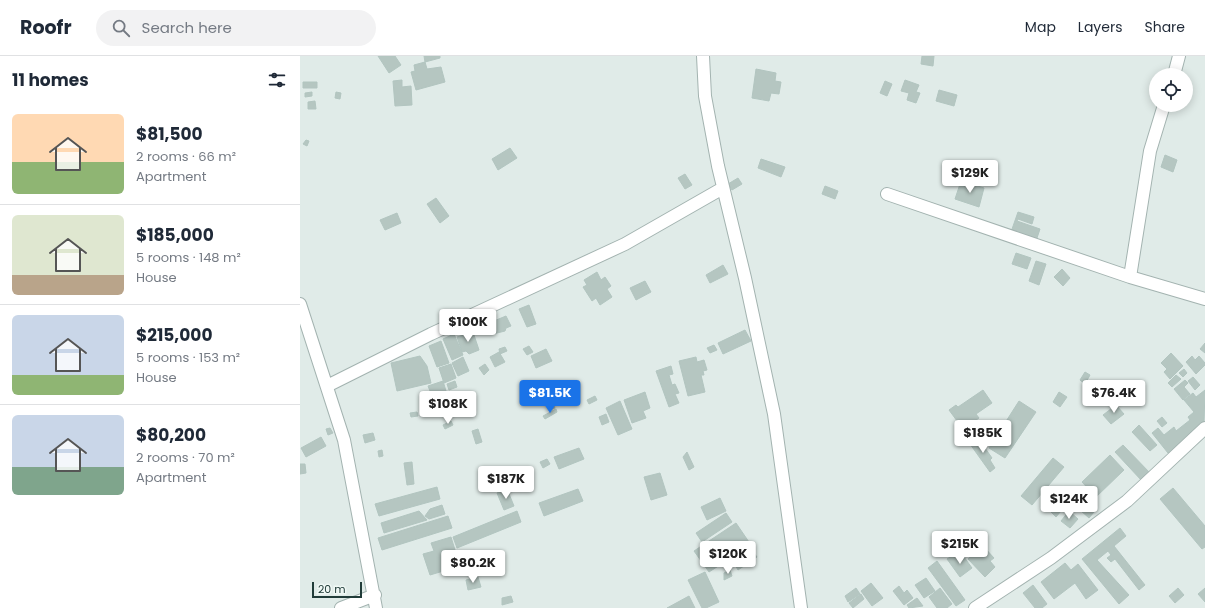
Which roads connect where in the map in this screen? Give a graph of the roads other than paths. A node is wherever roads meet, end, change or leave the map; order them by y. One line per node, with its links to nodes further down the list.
1 (703, 56): 5 (street)
2 (1180, 56): 3 (street)
3 (1176, 68)
4 (1162, 112): 7 (street)
5 (723, 188): 10 (street); 15 (street)
6 (887, 194): 7 (street)
7 (1130, 277): 8 (street)
8 (1205, 299)
9 (300, 304): 10 (street)
10 (327, 386): 12 (street)
11 (1205, 428): 16 (street)
12 (375, 595): 13 (street); 14 (street)
13 (341, 608)
14 (376, 608)
15 (801, 608)
16 (975, 608)

